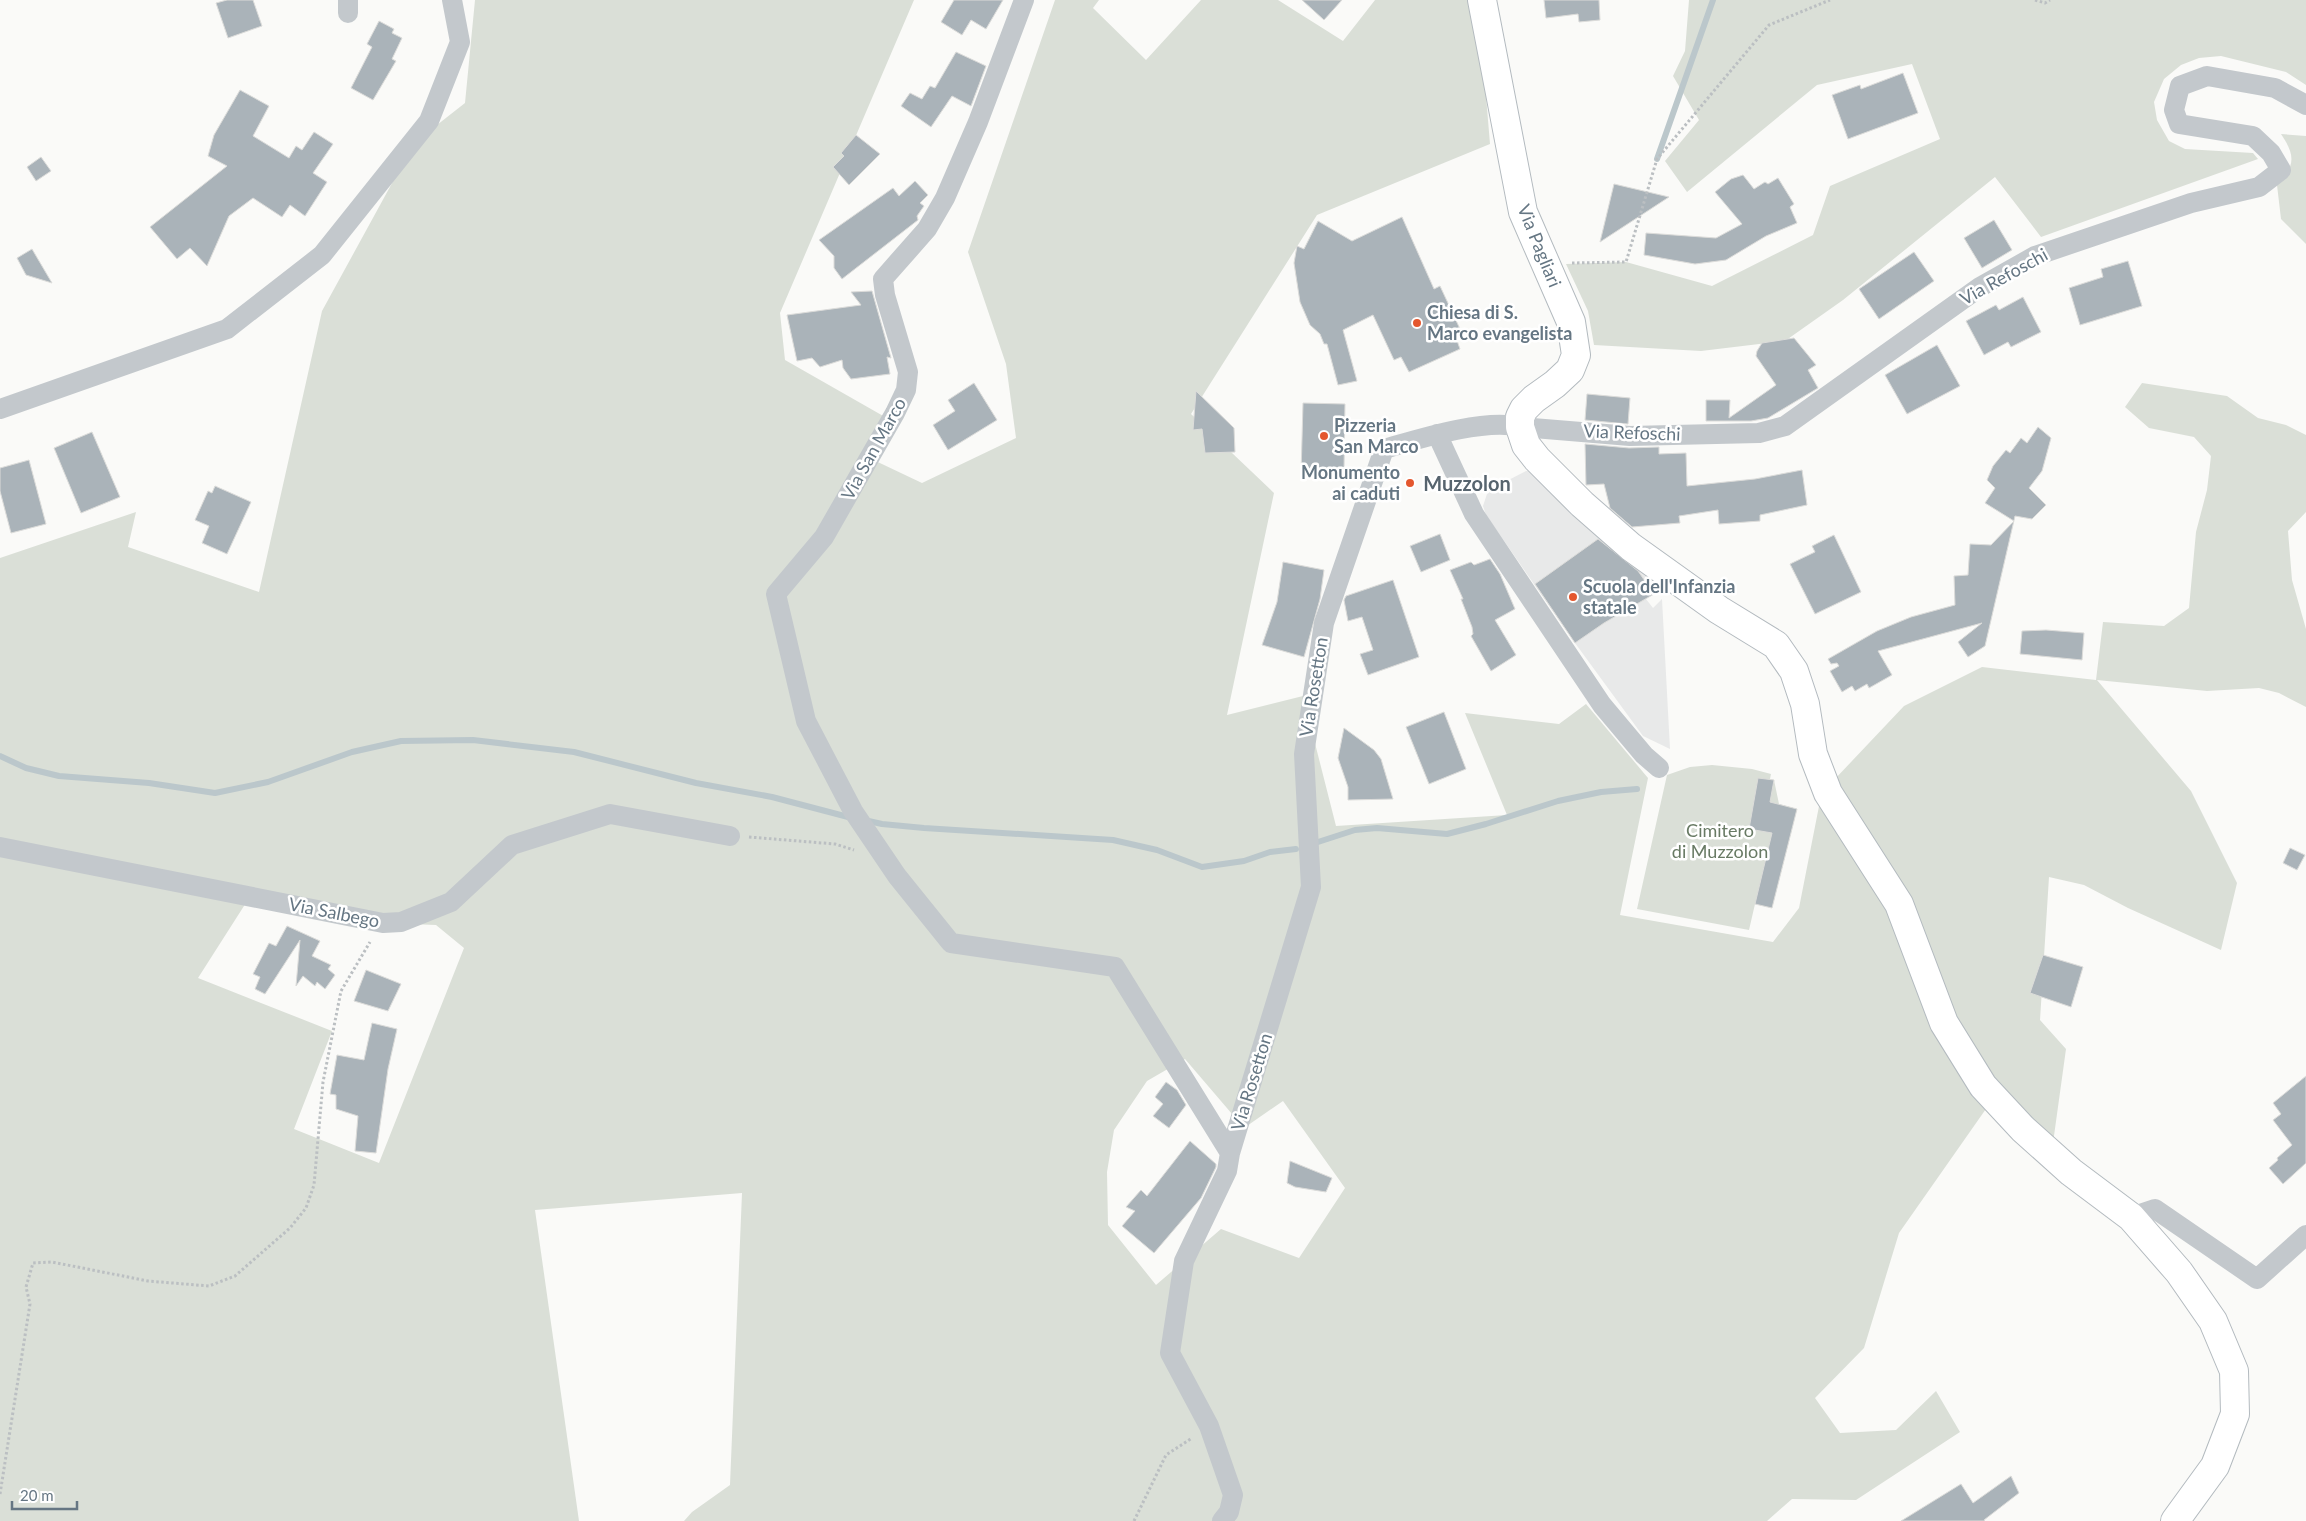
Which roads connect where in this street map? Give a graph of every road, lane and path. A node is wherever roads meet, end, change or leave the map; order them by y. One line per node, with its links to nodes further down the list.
1 (452, 0): 9 (street)
2 (1024, 0): 15 (street, Via San Marco)
3 (1482, 0): 10 (street, Via Pagliari)
4 (1830, 0): 8 (path)
5 (2035, 0): 6 (path)
6 (2050, 0)
7 (2306, 105): 10 (street, Via Refoschi)
8 (1566, 264)
9 (0, 409)
10 (1522, 418): 11 (street); 18 (street)
11 (1436, 434): 12 (street); 17 (street, Via Rosetton)
12 (1658, 768)
13 (730, 836): 15 (path); 16 (street, Via Salbego)
14 (0, 847): 16 (street, Via Salbego)
15 (886, 860): 17 (street)
16 (383, 923): 21 (path)
17 (1230, 1153): 20 (street, Via Rosetton)
18 (2131, 1217): 19 (street); 24 (street)
19 (2306, 1235)
20 (1209, 1426): 22 (path); 23 (street, Via Rosetton)
21 (0, 1494)
22 (1134, 1521)
23 (1222, 1521)
24 (2175, 1521)

